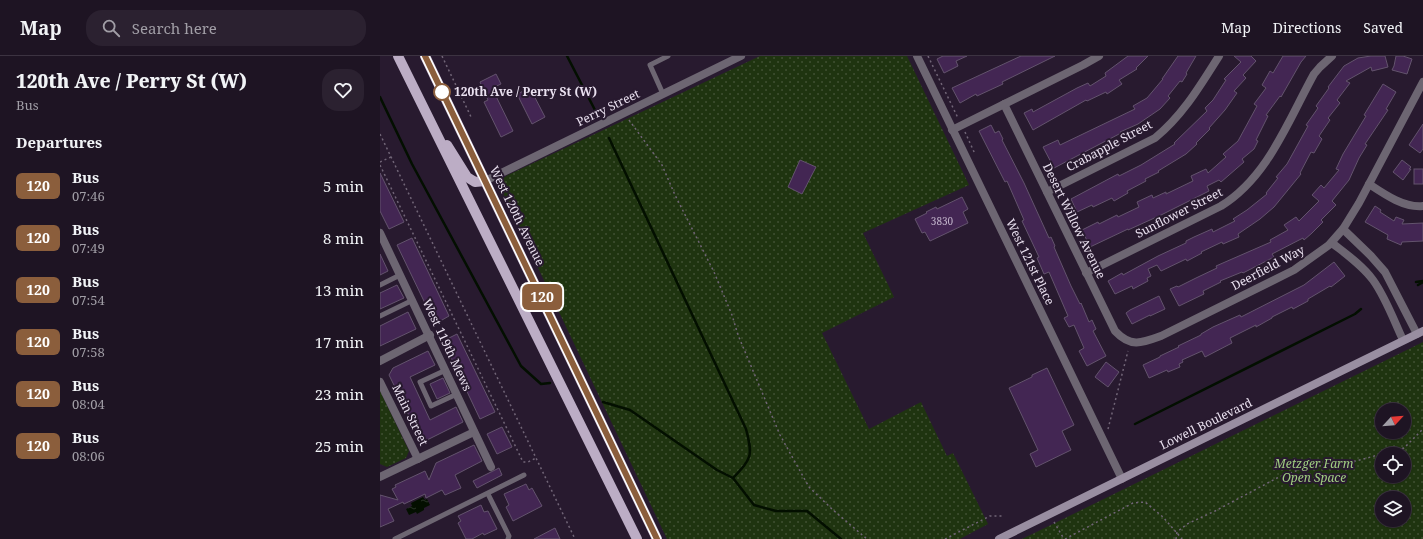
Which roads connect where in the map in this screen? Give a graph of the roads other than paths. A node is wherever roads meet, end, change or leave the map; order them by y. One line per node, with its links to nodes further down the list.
1 (398, 56): 12 (main road)
2 (425, 56): 14 (main road, West 120th Avenue)
3 (668, 56): 10 (lane)
4 (741, 56): 10 (street, Perry Street)
5 (917, 56): 13 (street, West 121st Place)
6 (1099, 56): 11 (street)
7 (1219, 56): 16 (street, Crabapple Street)
8 (1332, 56): 22 (street, Sunflower Street)
9 (1423, 82): 15 (street, Deerfield Way)
10 (664, 94): 14 (street, Perry Street)
11 (1004, 104): 13 (street); 16 (street, Desert Willow Avenue)
12 (429, 119): 14 (main road); 45 (main road)
13 (952, 130): 41 (street, West 121st Place)
14 (485, 181): 46 (main road, West 120th Avenue)
15 (1369, 184): 17 (street); 18 (street, Deerfield Way)
16 (1047, 192): 22 (street, Desert Willow Avenue)
17 (1423, 206)
18 (1343, 230): 21 (street, Deerfield Way); 27 (street)
19 (380, 233): 20 (street, West 119th Mews)
20 (382, 242): 23 (street, West 119th Mews)
21 (1332, 243): 29 (street); 30 (street, Deerfield Way)
22 (1086, 273): 30 (street, Desert Willow Avenue)
23 (400, 275): 24 (lane); 25 (street, West 119th Mews)
24 (380, 285)
25 (412, 300): 26 (lane); 28 (street, West 119th Mews)
26 (380, 316)
27 (1420, 332): 29 (main road, Lowell Boulevard)
28 (430, 335): 32 (street); 33 (street, West 119th Mews)
29 (1403, 340): 41 (main road, Lowell Boulevard)
30 (1130, 342): 31 (street)
31 (1128, 351)
32 (380, 361)
33 (446, 370): 35 (street, West 119th Mews); 35 (lane)
34 (380, 382): 37 (street, Main Street)
35 (457, 394): 36 (street, West 119th Mews)
36 (474, 432): 37 (street); 38 (street, West 119th Mews)
37 (418, 459): 40 (street)
38 (492, 467)
39 (524, 475): 42 (lane)
40 (380, 477)
41 (1122, 478): 47 (main road, Lowell Boulevard)
42 (488, 494): 43 (lane); 44 (lane)
43 (396, 539)
44 (508, 539)
45 (637, 539)
46 (657, 539)
47 (999, 539)

